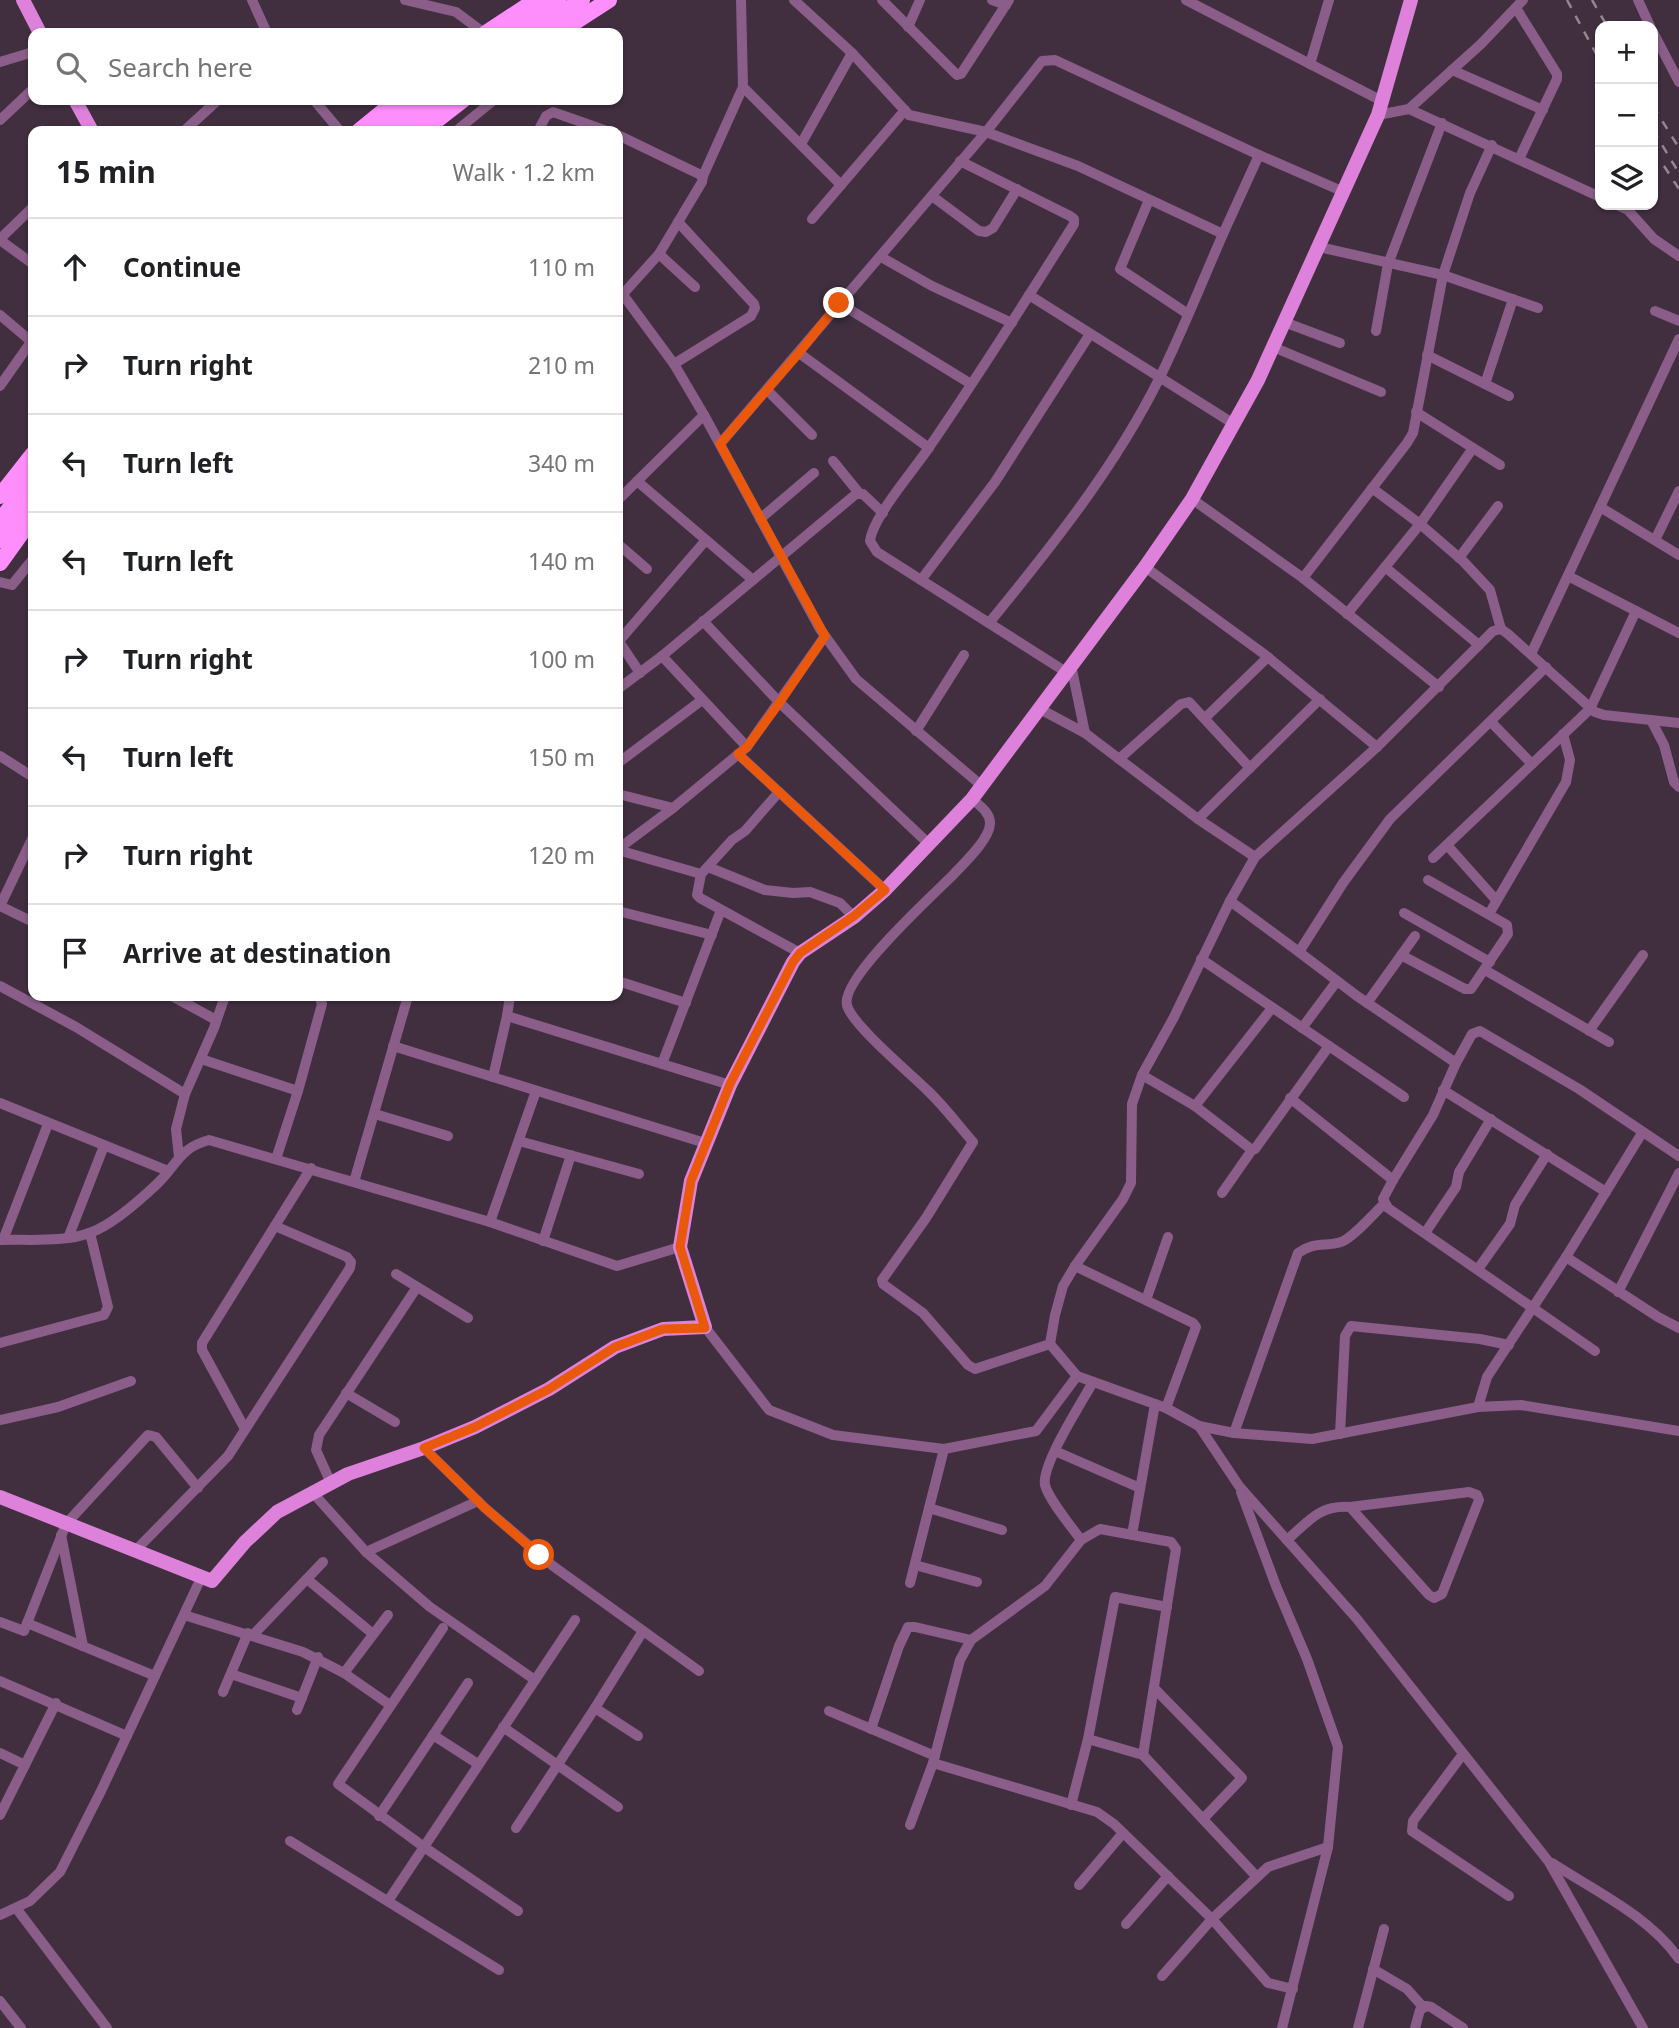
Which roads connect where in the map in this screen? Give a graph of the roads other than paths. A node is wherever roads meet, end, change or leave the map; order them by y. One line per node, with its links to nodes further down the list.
1 (23, 0): 22 (main road)
2 (252, 0): 23 (street)
3 (405, 0): 24 (street)
4 (558, 0): 26 (highway)
5 (582, 0): 27 (highway)
6 (609, 0): 28 (highway)
7 (741, 0): 36 (street)
8 (794, 0): 30 (street)
9 (882, 0): 21 (street)
10 (920, 0): 21 (street)
11 (992, 0): 17 (street)
12 (1186, 0): 18 (street)
13 (1329, 0): 33 (street)
14 (1411, 0): 46 (main road)
15 (1638, 0): 20 (street)
16 (526, 3): 25 (highway)
17 (1008, 3): 21 (street)
18 (1200, 3): 33 (street)
19 (1520, 4): 34 (street); 49 (street)
20 (1648, 21)
21 (908, 27)
22 (37, 28)
23 (265, 28)
24 (478, 28)
25 (492, 28)
26 (517, 28)
27 (538, 28)
28 (566, 28)
29 (1658, 42): 35 (street)
30 (852, 52): 48 (street); 64 (street)
31 (28, 54): 32 (street)
32 (0, 62)
33 (1310, 64): 46 (street)
34 (1452, 70): 47 (street); 49 (street)
35 (1679, 82)
36 (743, 87): 64 (street); 69 (street)
37 (28, 94): 50 (street)
38 (78, 105): 52 (main road)
39 (213, 105): 53 (street)
40 (318, 105): 54 (street)
41 (391, 105): 55 (highway)
42 (412, 105): 56 (highway)
43 (435, 105): 57 (highway)
44 (457, 105): 58 (highway)
45 (488, 105): 59 (street)
46 (1380, 108): 47 (street); 72 (main road)
47 (1409, 109): 51 (street)
48 (905, 110): 62 (street); 70 (street)
49 (1543, 110): 67 (street)
50 (0, 119)
51 (1442, 123): 65 (street); 87 (street)
52 (89, 126)
53 (189, 126)
54 (336, 126)
55 (365, 126)
56 (384, 126)
57 (407, 126)
58 (429, 126)
59 (462, 126)
60 (541, 126): 61 (street)
61 (593, 126)
62 (986, 132): 66 (street); 68 (street); 75 (street)
63 (623, 137): 69 (street)
64 (801, 144): 70 (street)
65 (1492, 145): 67 (street); 88 (street)
66 (1259, 155): 72 (street); 80 (street)
67 (1519, 159): 74 (street)
68 (960, 161): 71 (street); 73 (street)
69 (703, 176): 79 (street)
70 (841, 185): 78 (street)
71 (1017, 190): 73 (street); 92 (street)
72 (1344, 192): 82 (main road)
73 (932, 195): 85 (street)
74 (1595, 195)
75 (1149, 200): 80 (street); 98 (street)
76 (1628, 210): 84 (street)
77 (28, 212): 81 (street)
78 (812, 219)
79 (678, 222): 83 (street); 111 (street)
80 (1223, 234): 98 (street)
81 (0, 239): 86 (street)
82 (1319, 247): 87 (street); 100 (main road)
83 (659, 254): 89 (street); 90 (street)
84 (1679, 256)
85 (881, 257): 94 (street); 101 (street)
86 (28, 260)
87 (1388, 264): 88 (street); 102 (street)
88 (1443, 275): 93 (street); 110 (street)
89 (695, 287)
90 (623, 288)
91 (623, 295): 111 (street)
92 (1029, 295): 101 (street); 103 (street)
93 (1513, 299): 95 (street); 114 (street)
94 (839, 303): 109 (street); 113 (street)
95 (1538, 308)
96 (1655, 311): 99 (street)
97 (0, 314): 104 (street)
98 (1188, 314): 112 (street)
99 (1679, 321)
100 (1284, 322): 106 (street); 107 (main road)
101 (1012, 323): 113 (street)
102 (1376, 331)
103 (1090, 334): 112 (street); 161 (street)
104 (28, 337)
105 (1679, 339): 140 (street)
106 (1339, 343)
107 (1273, 347): 117 (street); 121 (main road)
108 (28, 348): 115 (street)
109 (799, 353): 116 (street); 125 (street)
110 (1427, 355): 114 (street); 119 (street)
111 (674, 364): 120 (street)
112 (1160, 377): 121 (street); 166 (street)
113 (971, 384): 125 (street)
114 (1485, 384): 118 (street)
115 (0, 386)
116 (767, 390): 122 (street); 123 (street)
117 (1381, 392)
118 (1509, 396)
119 (1416, 412): 124 (street); 132 (street)
120 (704, 415): 123 (street); 130 (street)
121 (1234, 424): 137 (main road)
122 (812, 435)
123 (720, 444): 142 (street)
124 (1473, 447): 128 (street); 145 (street)
125 (929, 448): 141 (street)
126 (28, 460): 136 (highway)
127 (833, 461): 134 (street)
128 (1500, 465)
129 (814, 472): 142 (street)
130 (637, 481): 135 (street); 147 (street)
131 (28, 484): 143 (highway)
132 (1372, 488): 145 (street); 159 (street)
133 (1679, 491): 148 (street)
134 (859, 494): 141 (street); 151 (street)
135 (623, 495)
136 (0, 496)
137 (1192, 499): 155 (main road); 159 (street)
138 (28, 503): 146 (highway)
139 (1498, 506): 152 (street)
140 (1600, 507): 148 (street); 158 (street)
141 (883, 513): 161 (street)
142 (760, 519): 151 (street)
143 (0, 520)
144 (28, 524): 153 (highway)
145 (1420, 524): 152 (street); 156 (street)
146 (0, 540)
147 (706, 540): 160 (street); 169 (street)
148 (1655, 540): 150 (street)
149 (623, 548): 157 (street)
150 (1679, 555)
151 (781, 556): 160 (street); 170 (street)
152 (1459, 558): 167 (street)
153 (0, 563)
154 (28, 565): 162 (street)
155 (1144, 567): 176 (street); 178 (main road)
156 (1385, 567): 164 (street); 171 (street)
157 (647, 569)
158 (1568, 576): 163 (street); 173 (street)
159 (1303, 578): 164 (street)
160 (752, 580): 165 (street)
161 (921, 580): 166 (street)
162 (0, 582)
163 (1636, 611): 168 (street); 186 (street)
164 (1347, 614): 181 (street)
165 (703, 621): 175 (street); 184 (street)
166 (989, 623): 178 (street)
167 (1501, 629): 171 (street); 173 (street)
168 (1679, 633)
169 (623, 636)
170 (825, 636): 184 (street); 191 (street)
171 (1479, 645): 181 (street)
172 (623, 647): 179 (street)
173 (1531, 654): 177 (street)
174 (964, 655): 191 (street)
175 (663, 656): 179 (street); 183 (street)
176 (1268, 657): 182 (street); 187 (street)
177 (1546, 667): 186 (street); 189 (street)
178 (1068, 668): 185 (main road); 192 (street)
179 (640, 673): 180 (street)
180 (623, 685)
181 (1438, 687): 194 (street)
182 (1320, 699): 194 (street); 200 (street)
183 (702, 700): 195 (street); 197 (street)
184 (780, 702): 195 (street); 210 (street)
185 (1038, 708): 192 (street); 202 (main road)
186 (1590, 709): 188 (street); 193 (street)
187 (1205, 719): 198 (street); 200 (street)
188 (1651, 720): 190 (street); 203 (street)
189 (1491, 722): 199 (street); 229 (street)
190 (1679, 723)
191 (916, 731): 202 (street)
192 (1086, 733): 198 (street)
193 (1563, 734): 199 (street); 219 (street)
194 (1377, 747): 213 (street)
195 (743, 750): 204 (street); 207 (street)
196 (0, 756): 201 (street)
197 (623, 759)
198 (1119, 759): 208 (street)
199 (1532, 764): 211 (street)
200 (1250, 768): 208 (street)
201 (28, 774)
202 (982, 786): 206 (main road)
203 (1679, 787)
204 (779, 792): 216 (street); 218 (street)
205 (623, 795): 207 (street)
206 (972, 799): 210 (main road); 311 (street)
207 (673, 808): 209 (street)
208 (1198, 819): 213 (street)
209 (623, 845)
210 (930, 845): 218 (main road)
211 (1447, 845): 214 (street); 219 (street)
212 (623, 850): 216 (street)
213 (1255, 857): 220 (street)
214 (1433, 858)
215 (28, 859): 226 (street)
216 (705, 870): 221 (street); 225 (street)
217 (1428, 880): 224 (street)
218 (885, 890): 225 (main road)
219 (1496, 900): 224 (street)
220 (1230, 901): 229 (street); 233 (street)
221 (722, 910): 227 (street); 230 (street)
222 (623, 912): 227 (street)
223 (1404, 913): 234 (street)
224 (1489, 914): 234 (street)
225 (854, 916): 230 (main road)
226 (28, 920)
227 (712, 935): 243 (street)
228 (1415, 936): 231 (street)
229 (1299, 952): 235 (street)
230 (800, 953): 258 (main road)
231 (1401, 955): 234 (street); 244 (street)
232 (1643, 955): 249 (street)
233 (1202, 959): 245 (street); 256 (street)
234 (1488, 966): 249 (street)
235 (1337, 981): 244 (street); 248 (street)
236 (623, 983): 243 (street)
237 (0, 986): 262 (street)
238 (181, 1001): 247 (street)
239 (223, 1001): 247 (street)
240 (321, 1001): 260 (street)
241 (406, 1001): 251 (street)
242 (509, 1001): 246 (street)
243 (686, 1003): 255 (street)
244 (1367, 1003): 254 (street)
245 (1272, 1008): 248 (street); 266 (street)
246 (507, 1016): 255 (street); 257 (street)
247 (216, 1020): 253 (street)
248 (1302, 1028): 252 (street)
249 (1589, 1031): 250 (street)
250 (1609, 1042)
251 (393, 1046): 257 (street); 267 (street)
252 (1329, 1046): 263 (street); 264 (street)
253 (201, 1059): 260 (street); 262 (street)
254 (1456, 1063): 259 (street); 270 (street)
255 (662, 1064): 258 (street)
256 (1142, 1075): 266 (street); 300 (street)
257 (493, 1077): 261 (street)
258 (730, 1084): 273 (main road)
259 (1443, 1090): 268 (street); 285 (street)
260 (298, 1091): 280 (street)
261 (536, 1091): 272 (street); 273 (street)
262 (185, 1094): 279 (street)
263 (1404, 1097)
264 (1290, 1098): 275 (street); 285 (street)
265 (0, 1103): 269 (street)
266 (1195, 1106): 275 (street)
267 (375, 1114): 271 (street); 286 (street)
268 (1490, 1119): 276 (street); 293 (street)
269 (48, 1124): 274 (street); 296 (street)
270 (1642, 1133): 278 (street); 287 (street)
271 (448, 1136)
272 (519, 1141): 277 (street); 290 (street)
273 (705, 1143): 298 (main road)
274 (104, 1146): 282 (street); 295 (street)
275 (1252, 1150): 288 (street)
276 (1546, 1154): 287 (street); 301 (street)
277 (571, 1155): 284 (street); 297 (street)
278 (1679, 1156)
279 (179, 1157): 280 (street); 282 (street)
280 (276, 1159): 281 (street)
281 (311, 1168): 286 (street); 291 (street)
282 (168, 1171): 292 (street)
283 (1679, 1173): 304 (street)
284 (639, 1174)
285 (1393, 1180): 289 (street)
286 (354, 1182): 290 (street)
287 (1606, 1192): 299 (street)
288 (1222, 1193)
289 (1384, 1204): 293 (street); 325 (street)
290 (490, 1222): 297 (street)
291 (275, 1226): 323 (street); 323 (street)
292 (90, 1233): 295 (street); 310 (street)
293 (1425, 1233): 301 (street)
294 (1168, 1237): 305 (street)
295 (68, 1238): 296 (street)
296 (2, 1240)
297 (543, 1241): 298 (street)
298 (680, 1247): 308 (main road)
299 (1566, 1257): 304 (street); 306 (street)
300 (1075, 1266): 305 (street); 311 (street)
301 (1478, 1269): 306 (street)
302 (396, 1274): 303 (street)
303 (417, 1287): 307 (street); 317 (street)
304 (1618, 1292): 309 (street)
305 (1146, 1300): 318 (street)
306 (1534, 1308): 312 (street); 313 (street)
307 (468, 1318)
308 (705, 1328): 327 (main road); 328 (street)
309 (1679, 1328)
310 (0, 1343)
311 (1050, 1344): 314 (street)
312 (1509, 1345): 319 (street); 326 (street)
313 (1595, 1351)
314 (1077, 1376): 316 (street); 328 (street)
315 (131, 1381): 320 (street)
316 (1093, 1382): 318 (street); 329 (street)
317 (346, 1393): 321 (street); 330 (street)
318 (1160, 1406): 322 (street); 333 (street)
319 (1478, 1407): 324 (street); 326 (street)
320 (0, 1420)
321 (395, 1422)
322 (1199, 1426): 325 (street); 331 (street)
323 (245, 1429): 332 (street)
324 (1679, 1430)
325 (1234, 1433): 326 (street)
326 (1340, 1434)
327 (424, 1448): 330 (main road); 336 (street)
328 (944, 1449): 338 (street)
329 (1055, 1451): 333 (street); 342 (street)
330 (331, 1483): 334 (main road)
331 (1239, 1486): 343 (street); 403 (street)
332 (198, 1488): 339 (street); 344 (street)
333 (1140, 1488): 341 (street)
334 (313, 1493): 345 (street); 348 (main road)
335 (0, 1497): 339 (main road)
336 (478, 1501): 345 (street); 359 (street)
337 (1350, 1507): 337 (street); 343 (street)
338 (929, 1508): 340 (street); 347 (street)
339 (63, 1530): 344 (main road); 357 (street); 363 (street)
340 (1002, 1530)
341 (1132, 1535): 342 (street); 352 (street)
342 (1080, 1540): 362 (street)
343 (1287, 1540): 387 (street)
344 (135, 1552): 348 (main road)
345 (366, 1552): 369 (street)
346 (323, 1562): 349 (street)
347 (915, 1565): 350 (street); 351 (street)
348 (201, 1578): 353 (street)
349 (307, 1579): 360 (street); 361 (street)
350 (977, 1582)
351 (910, 1583)
352 (1167, 1606): 372 (street); 385 (street)
353 (184, 1615): 360 (street); 368 (street)
354 (388, 1615): 361 (street)
355 (575, 1620): 369 (street)
356 (0, 1622): 357 (street)
357 (27, 1623): 363 (street)
358 (443, 1628): 376 (street)
359 (642, 1631): 365 (street); 377 (street)
360 (250, 1634): 364 (street); 367 (street)
361 (373, 1634): 366 (street)
362 (971, 1640): 381 (street); 389 (street)
363 (83, 1646): 368 (street)
364 (318, 1658): 366 (street); 374 (street)
365 (699, 1671)
366 (344, 1673): 376 (street)
367 (231, 1674): 373 (street); 374 (street)
368 (155, 1676): 383 (street)
369 (535, 1680): 380 (street)
370 (0, 1681): 375 (street)
371 (468, 1684): 382 (street)
372 (1154, 1688): 388 (street); 397 (street)
373 (223, 1692)
374 (302, 1698): 378 (street)
375 (56, 1703): 383 (street); 391 (street)
376 (390, 1705): 396 (street)
377 (595, 1708): 384 (street); 392 (street)
378 (297, 1710)
379 (829, 1711): 381 (street)
380 (503, 1727): 390 (street); 392 (street)
381 (871, 1729): 389 (street)
382 (433, 1735): 390 (street); 396 (street)
383 (127, 1736): 410 (street)
384 (638, 1736)
385 (1088, 1739): 388 (street); 393 (street)
386 (0, 1753): 391 (street)
387 (1463, 1754): 404 (street); 408 (street)
388 (1143, 1755): 397 (street)
389 (934, 1759): 393 (street); 398 (street)
390 (478, 1764): 402 (street)
391 (25, 1765): 395 (street)
392 (558, 1765): 394 (street); 399 (street)
393 (1072, 1804): 400 (street)
394 (618, 1807)
395 (0, 1815)
396 (379, 1816): 402 (street)
397 (1203, 1819): 406 (street)
398 (910, 1825)
399 (516, 1828)
400 (1124, 1833): 405 (street); 407 (street)
401 (290, 1841): 409 (street)
402 (424, 1847): 409 (street); 411 (street)
403 (1328, 1847): 406 (street); 420 (street)
404 (1549, 1862): 416 (street); 429 (street)
405 (1168, 1876): 413 (street); 414 (street)
406 (1257, 1877): 413 (street)
407 (1079, 1885)
408 (1509, 1896)
409 (388, 1901): 418 (street)
410 (16, 1908): 412 (street); 424 (street)
411 (517, 1911)
412 (0, 1915)
413 (1212, 1919): 419 (street); 420 (street)
414 (1126, 1924)
415 (1384, 1929): 417 (street)
416 (1679, 1959)
417 (1373, 1969): 422 (street); 426 (street)
418 (499, 1970)
419 (1162, 1976)
420 (1293, 1989): 425 (street)
421 (0, 2001): 423 (street)
422 (1423, 2007): 427 (street); 428 (street)
423 (22, 2028)
424 (107, 2028)
425 (1282, 2028)
426 (1358, 2028)
427 (1415, 2028)
428 (1463, 2028)
429 (1643, 2028)

